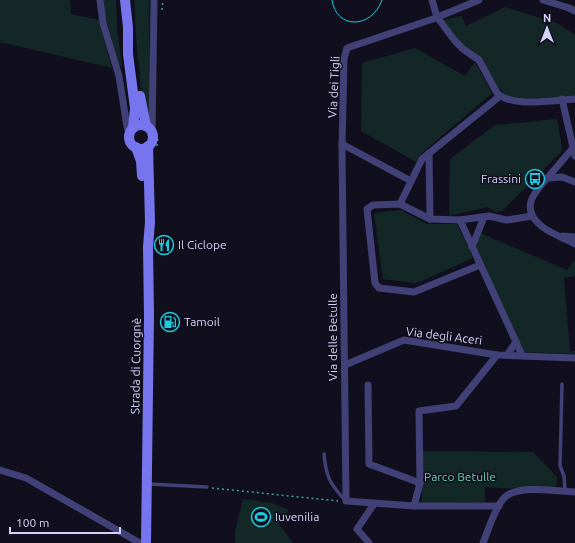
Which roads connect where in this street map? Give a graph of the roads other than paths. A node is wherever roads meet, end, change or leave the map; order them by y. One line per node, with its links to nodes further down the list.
1 (100, 0): 15 (street)
2 (125, 0): 9 (main road)
3 (155, 0): 13 (street)
4 (432, 0): 8 (street)
5 (479, 0): 8 (street)
6 (543, 0): 7 (street)
7 (575, 11)
8 (437, 17): 10 (street); 16 (street, Via dei Tigli)
9 (128, 27): 13 (main road); 15 (main road)
10 (500, 96): 11 (street); 20 (street)
11 (562, 99): 12 (street); 14 (street)
12 (575, 99)
13 (149, 129): 15 (main road); 17 (main road)
14 (572, 130): 19 (street)
15 (132, 131): 18 (main road)
16 (342, 144): 22 (street); 40 (street, Via delle Betulle)
17 (148, 146): 18 (main road); 33 (main road, Strada di Cuorgnè)
18 (136, 147): 33 (main road, Strada di Cuorgnè)
19 (574, 151): 21 (street)
20 (429, 153): 22 (street); 27 (street)
21 (547, 178): 23 (street); 25 (street)
22 (411, 181): 24 (street)
23 (575, 182)
24 (400, 204): 27 (street); 34 (street)
25 (532, 216): 26 (street); 29 (street)
26 (484, 217): 28 (street); 32 (street)
27 (430, 219): 28 (street)
28 (460, 220): 32 (street)
29 (559, 236): 30 (street); 31 (street)
30 (575, 237)
31 (575, 244)
32 (472, 247): 34 (street)
33 (148, 248): 46 (main road, Strada di Cuorgnè)
34 (480, 265): 35 (street)
35 (516, 342): 37 (street); 38 (street)
36 (497, 355): 37 (street, Via degli Aceri); 40 (street, Via degli Aceri); 45 (street, Via degli Aceri)
37 (507, 355): 38 (street, Via degli Aceri)
38 (522, 355): 39 (street, Via degli Aceri)
39 (575, 358)
40 (344, 365): 50 (street, Via delle Betulle)
41 (562, 384): 48 (lane)
42 (368, 385): 45 (street)
43 (324, 454): 50 (lane)
44 (0, 470): 54 (street)
45 (420, 483): 52 (street)
46 (147, 484): 47 (lane); 55 (main road, Strada di Cuorgnè)
47 (207, 487)
48 (565, 491): 49 (street); 53 (street)
49 (575, 492)
50 (346, 501): 51 (street)
51 (374, 504): 52 (street); 56 (street)
52 (414, 506): 53 (street)
53 (499, 506): 57 (street)
54 (140, 543)
55 (146, 543)
56 (369, 543)
57 (483, 543)

